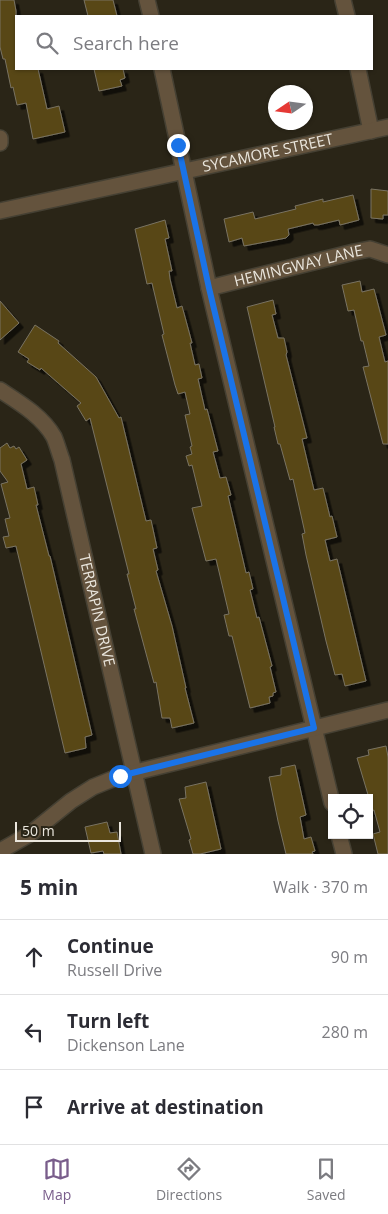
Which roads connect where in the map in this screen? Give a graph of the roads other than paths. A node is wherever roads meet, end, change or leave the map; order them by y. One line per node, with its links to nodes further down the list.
1 (147, 0): 3 (street)
2 (343, 0): 4 (street)
3 (151, 15)
4 (346, 15)
5 (162, 70): 11 (street)
6 (358, 70): 8 (street)
7 (388, 127): 8 (street, SYCAMORE STREET)
8 (371, 131): 11 (street, SYCAMORE STREET)
9 (0, 138): 10 (street)
10 (0, 143)
11 (183, 172): 12 (street, SYCAMORE STREET); 14 (street)
12 (0, 211)
13 (388, 255): 14 (street, HEMINGWAY LANE)
14 (209, 288): 17 (street)
15 (0, 390): 18 (street, TERRAPIN DRIVE)
16 (388, 710): 17 (street)
17 (314, 728): 18 (street); 19 (street)
18 (134, 772): 21 (street); 22 (street, TERRAPIN DRIVE)
19 (330, 794)
20 (340, 839): 23 (street)
21 (0, 851)
22 (153, 854)
23 (344, 854)

